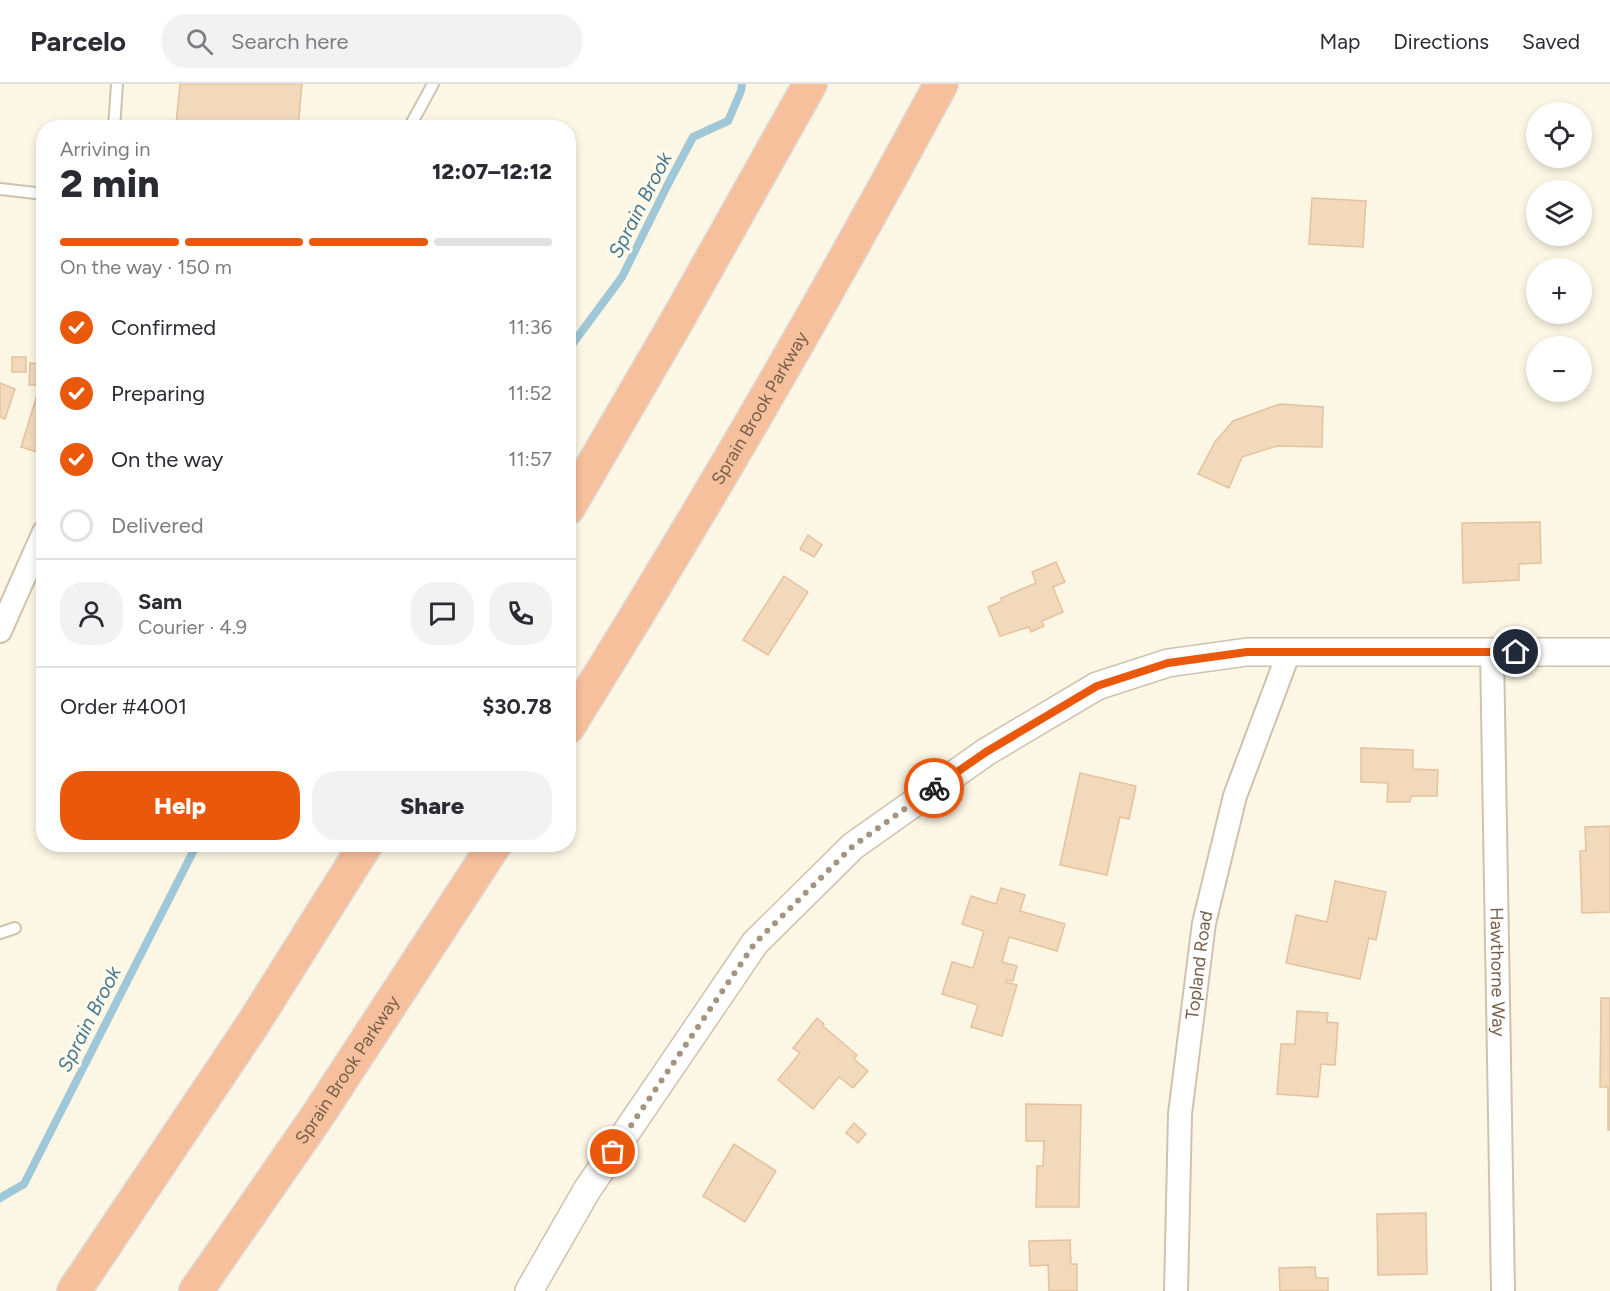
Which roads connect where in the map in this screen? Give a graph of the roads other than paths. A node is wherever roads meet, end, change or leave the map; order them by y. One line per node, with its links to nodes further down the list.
1 (117, 84): 5 (lane)
2 (433, 84): 6 (lane)
3 (810, 84): 9 (highway)
4 (941, 84): 15 (highway, Sprain Brook Parkway)
5 (115, 120)
6 (413, 120)
7 (0, 189): 8 (lane)
8 (36, 193)
9 (576, 494)
10 (36, 550): 11 (street)
11 (0, 631)
12 (1288, 652): 13 (street); 22 (street); 23 (street, Topland Road)
13 (1492, 652): 14 (street); 24 (street, Hawthorne Way)
14 (1610, 652)
15 (576, 714)
16 (361, 852): 20 (highway)
17 (490, 852): 21 (highway, Sprain Brook Parkway)
18 (15, 928): 19 (lane)
19 (0, 933)
20 (74, 1291)
21 (196, 1291)
22 (529, 1291)
23 (1176, 1291)
24 (1503, 1291)

